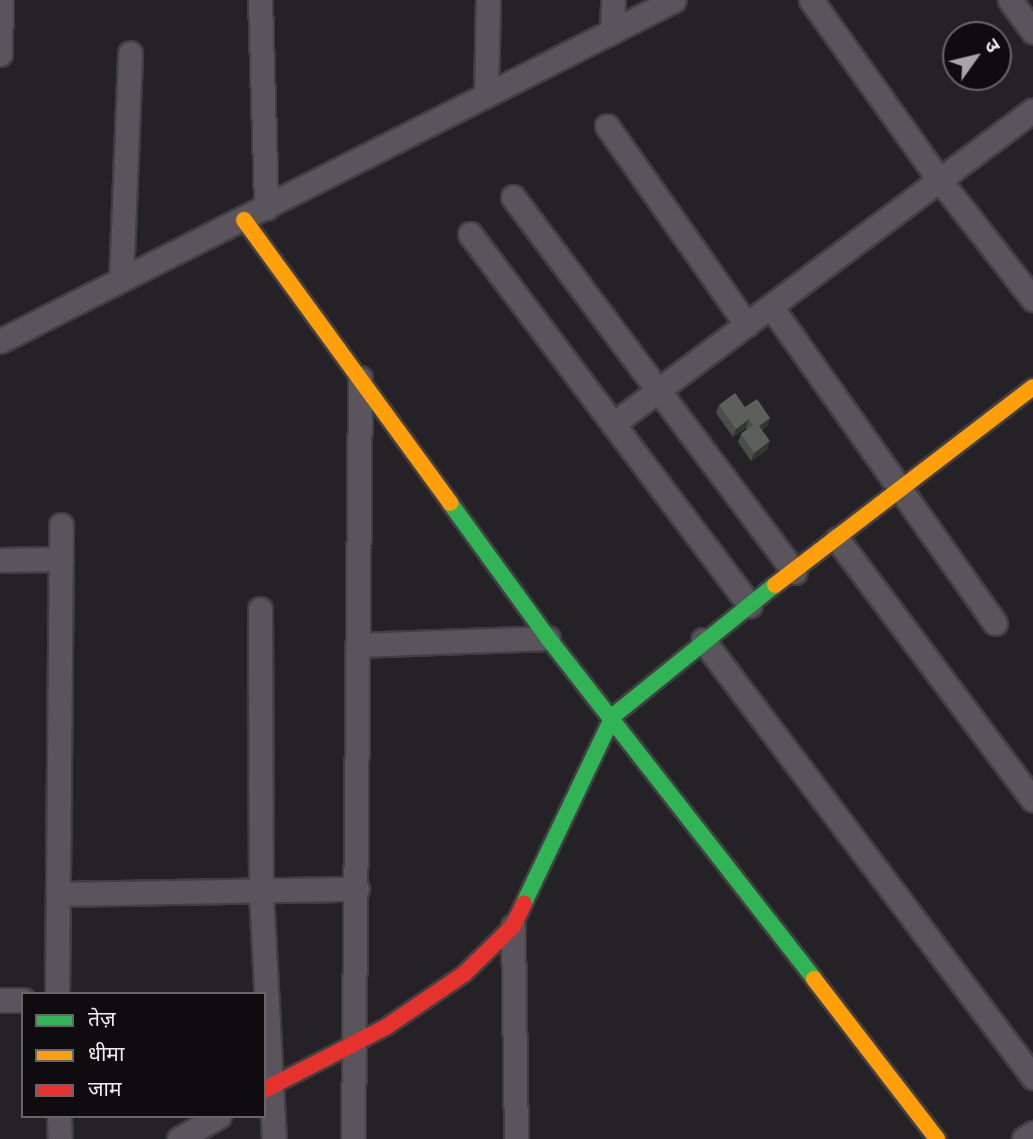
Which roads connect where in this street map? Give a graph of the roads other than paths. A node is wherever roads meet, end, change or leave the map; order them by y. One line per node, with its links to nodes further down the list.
1 (1, 0): 11 (street)
2 (260, 0): 17 (street)
3 (488, 0): 12 (street)
4 (613, 0): 8 (street)
5 (674, 0): 8 (street)
6 (811, 0): 15 (street)
7 (1010, 0): 9 (street)
8 (612, 32): 12 (street)
9 (1033, 32)
10 (130, 53): 20 (street)
11 (0, 54)
12 (486, 94): 17 (street)
13 (1033, 110): 15 (street)
14 (607, 126): 23 (street)
15 (938, 178): 21 (street); 22 (street)
16 (513, 198): 27 (street)
17 (266, 208): 18 (street)
18 (244, 220): 20 (street); 25 (street)
19 (470, 234): 28 (street)
20 (121, 280): 24 (street)
21 (1033, 299)
22 (772, 308): 23 (street); 29 (street)
23 (747, 325): 27 (street)
24 (3, 338)
25 (360, 378): 38 (street); 40 (street)
26 (1033, 387): 29 (street)
27 (657, 390): 28 (street); 34 (street)
28 (613, 424): 35 (street)
29 (899, 491): 31 (street); 37 (street)
30 (61, 525): 32 (street)
31 (837, 539): 34 (street); 42 (street)
32 (61, 559): 33 (street); 45 (street)
33 (0, 560)
34 (795, 572): 35 (street)
35 (750, 605): 39 (street)
36 (260, 609): 44 (street)
37 (995, 622)
38 (548, 638): 40 (street); 41 (street)
39 (703, 640): 41 (street); 53 (street)
40 (357, 645): 43 (street)
41 (613, 716): 46 (street); 63 (street)
42 (1033, 800)
43 (357, 889): 44 (street); 52 (street)
44 (261, 892): 45 (street); 48 (street)
45 (58, 894): 47 (street)
46 (513, 926): 52 (street); 62 (street)
47 (57, 992)
48 (265, 992)
49 (0, 1000): 50 (street)
50 (21, 1000)
51 (266, 1032): 54 (street)
52 (353, 1044): 54 (street); 61 (street)
53 (1033, 1077)
54 (268, 1088): 60 (street)
55 (59, 1118): 58 (street)
56 (216, 1118): 59 (street)
57 (1033, 1132): 64 (street)
58 (60, 1139)
59 (179, 1139)
60 (274, 1139)
61 (353, 1139)
62 (516, 1139)
63 (937, 1139)
64 (1024, 1139)

